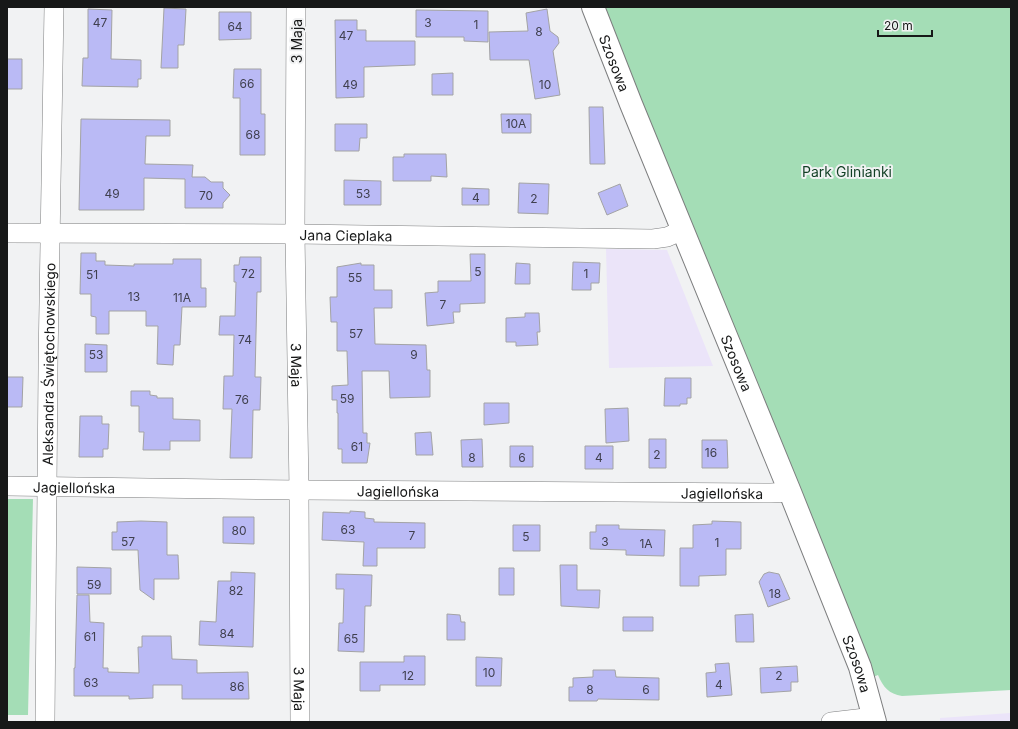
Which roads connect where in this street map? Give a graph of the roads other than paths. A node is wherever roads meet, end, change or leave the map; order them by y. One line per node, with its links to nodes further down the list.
1 (54, 7): 5 (street, Aleksandra Świętochowskiego)
2 (296, 7): 7 (street, 3 Maja)
3 (593, 7): 4 (street, Szosowa)
4 (683, 230): 7 (street, Jana Cieplaka); 11 (street, Szosowa)
5 (49, 232): 6 (street, Jana Cieplaka); 7 (street, Jana Cieplaka); 9 (street, Aleksandra Świętochowskiego)
6 (7, 233)
7 (294, 234): 10 (street, 3 Maja)
8 (7, 486): 9 (street, Jagiellońska)
9 (46, 487): 10 (street, Jagiellońska); 13 (street, Aleksandra Świętochowskiego)
10 (299, 490): 11 (street, Jagiellońska); 14 (street, 3 Maja)
11 (790, 492): 12 (street, Szosowa)
12 (875, 719): 15 (street)
13 (45, 722)
14 (300, 722)
15 (831, 722)

